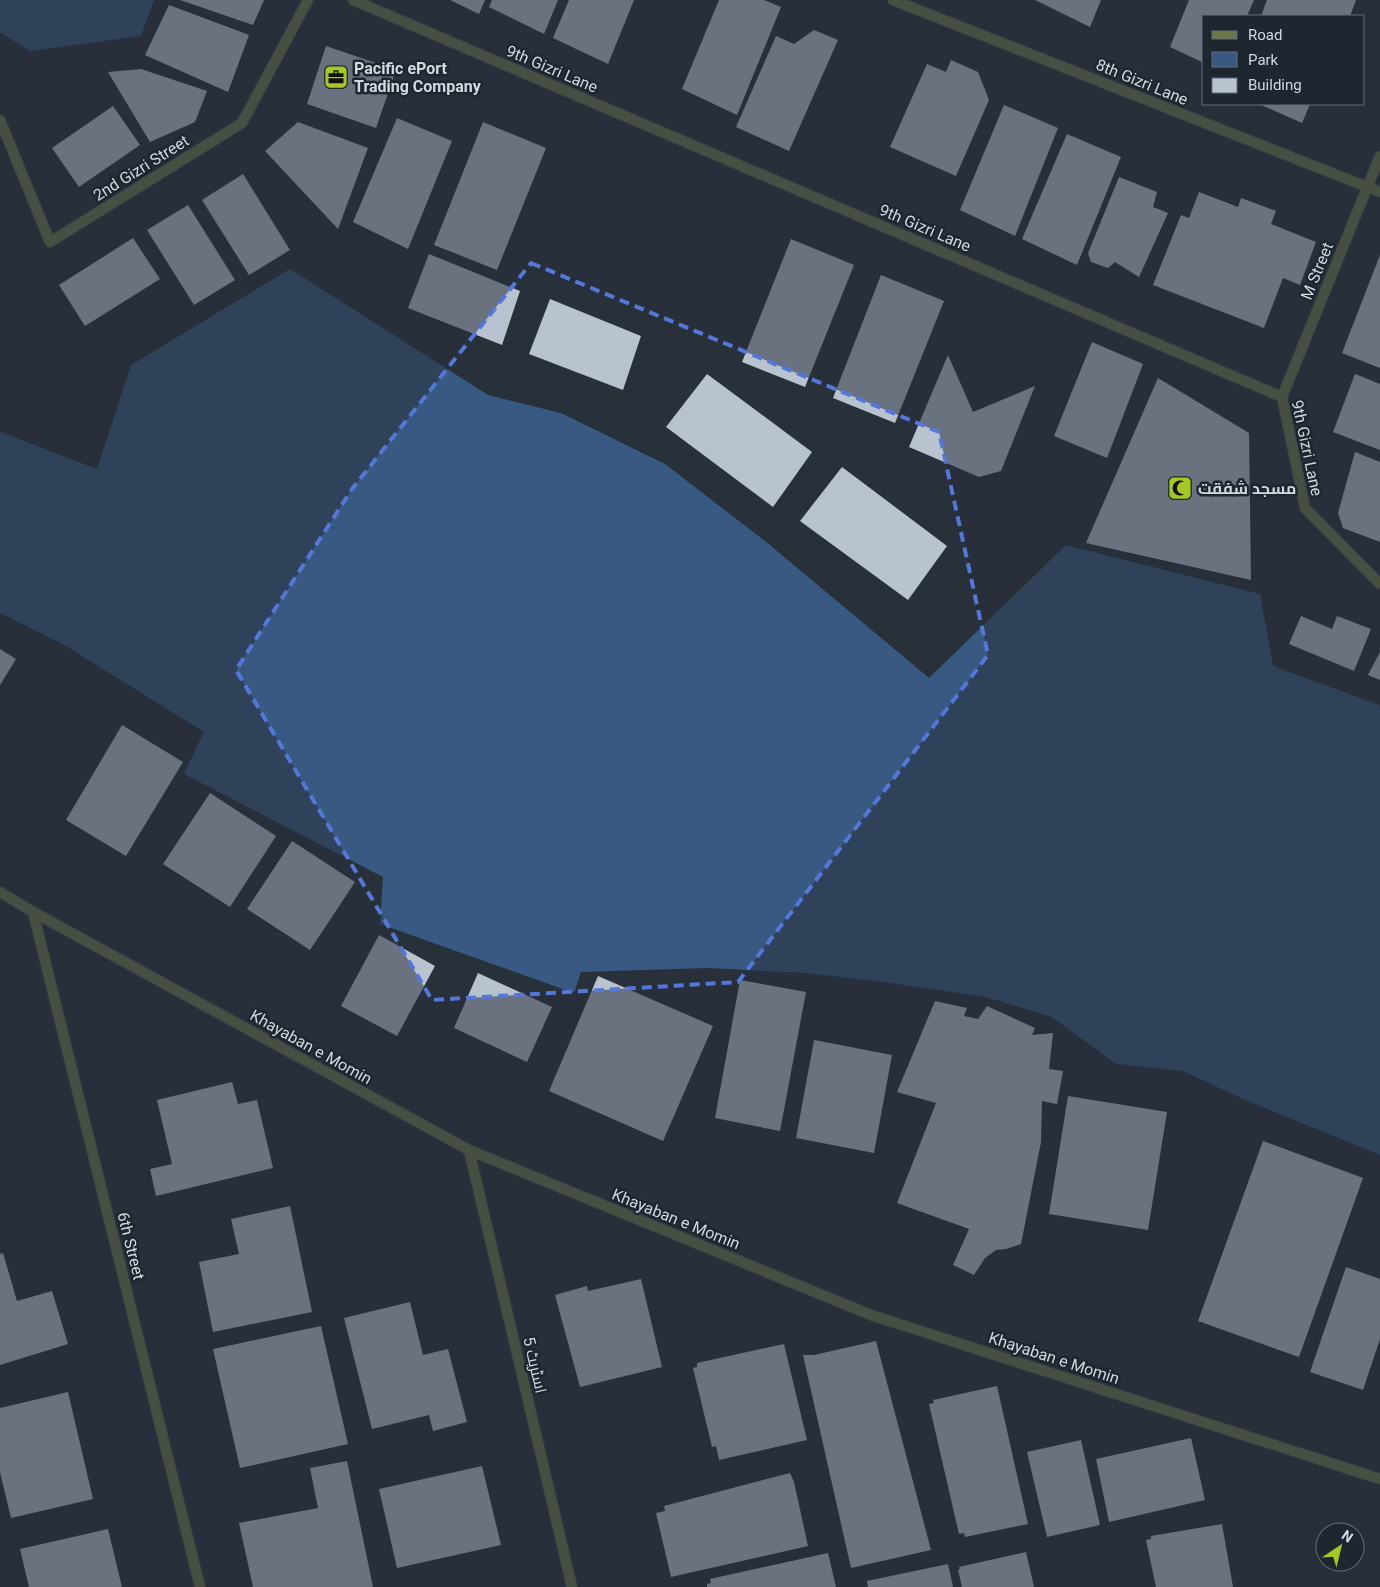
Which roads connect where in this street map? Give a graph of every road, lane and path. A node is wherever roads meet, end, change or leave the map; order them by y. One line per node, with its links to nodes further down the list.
1 (308, 0): 4 (street, 2nd Gizri Street)
2 (353, 0): 8 (street, 9th Gizri Lane)
3 (893, 0): 6 (street, 8th Gizri Lane)
4 (0, 120)
5 (1380, 156): 6 (street, M Street)
6 (1366, 186): 7 (street, 8th Gizri Lane); 8 (street, M Street)
7 (1380, 192)
8 (1282, 396): 9 (street, 9th Gizri Lane)
9 (1380, 584)
10 (0, 892): 11 (street, Khayaban e Momin)
11 (33, 912): 12 (street, Khayaban e Momin); 14 (street, 6th Street)
12 (469, 1150): 13 (street, Khayaban e Momin); 15 (street, اسٹریٹ 5)
13 (1380, 1479)
14 (200, 1587)
15 (572, 1587)

